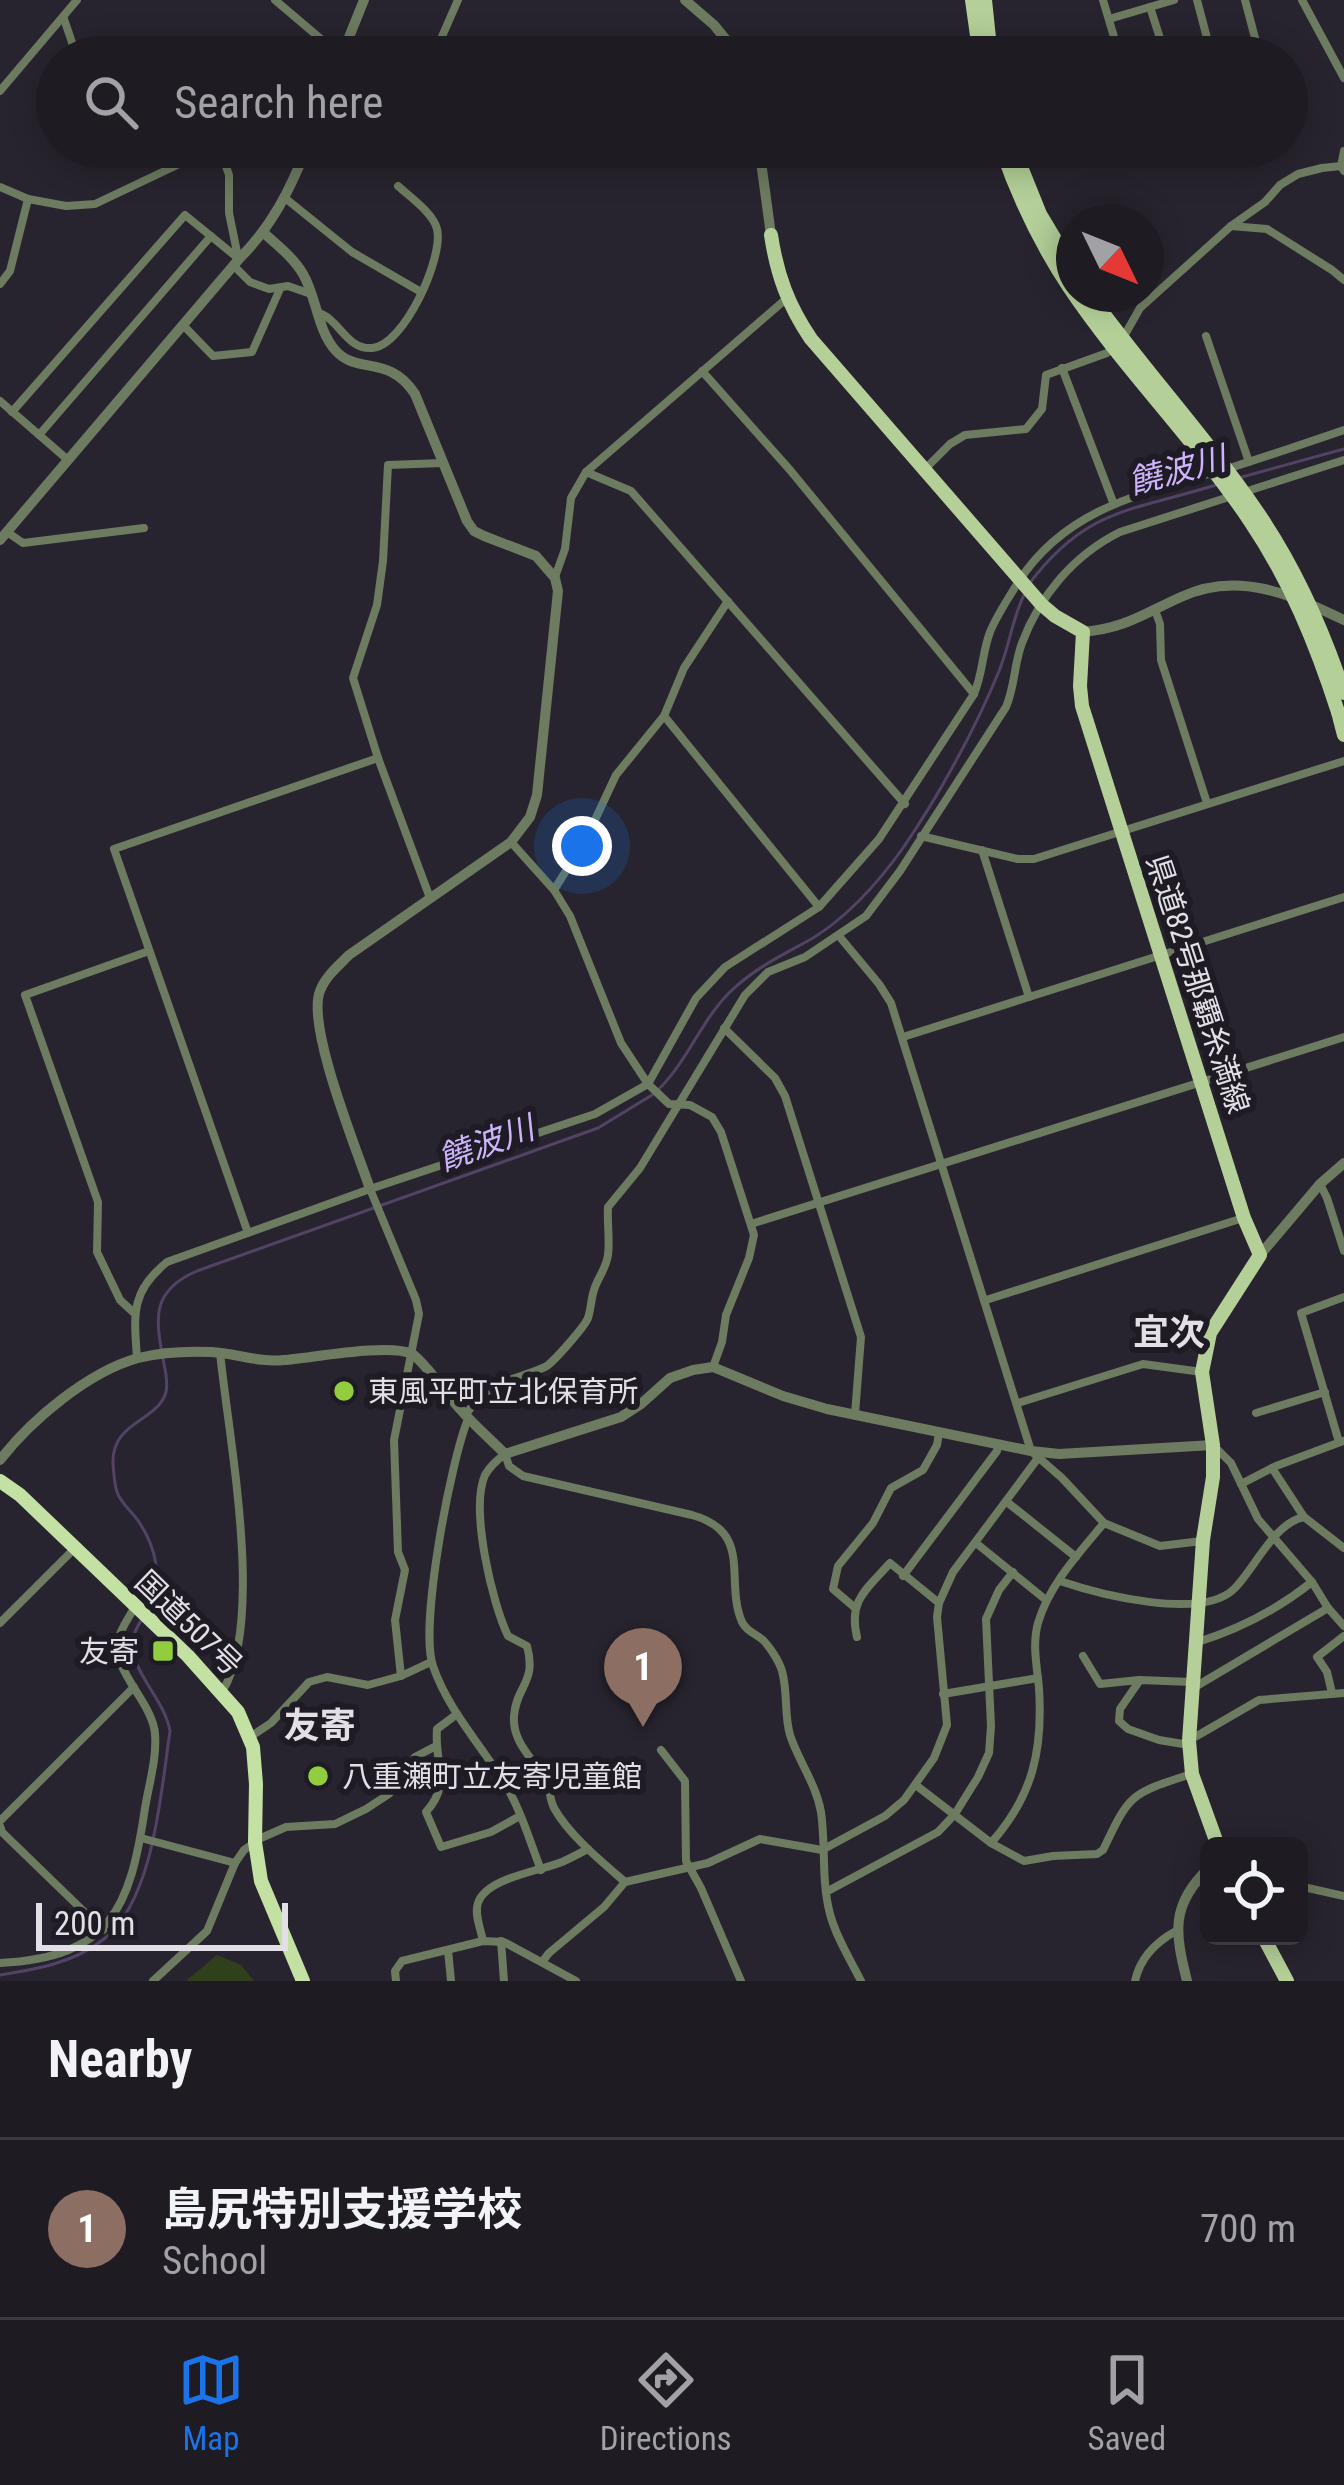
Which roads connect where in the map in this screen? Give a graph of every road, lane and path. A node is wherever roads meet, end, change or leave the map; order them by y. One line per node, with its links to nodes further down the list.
1 (77, 0): 14 (street)
2 (274, 0): 18 (street)
3 (364, 0): 19 (street)
4 (458, 0): 20 (street)
5 (972, 0): 22 (main road)
6 (985, 0): 23 (main road)
7 (1103, 0): 15 (street)
8 (1174, 0): 13 (street)
9 (1197, 0): 26 (street)
10 (1245, 0): 27 (street)
11 (1302, 0): 29 (street)
12 (687, 1): 21 (street)
13 (1150, 7): 15 (street); 25 (street)
14 (64, 17): 16 (street); 17 (street)
15 (1109, 19): 24 (street)
16 (48, 36)
17 (70, 36)
18 (316, 36)
19 (349, 36)
20 (442, 36)
21 (723, 36)
22 (977, 36)
23 (989, 36)
24 (1114, 36)
25 (1159, 36)
26 (1206, 36)
27 (1254, 36)
28 (36, 49): 30 (street)
29 (1344, 78)
30 (0, 91)
31 (1344, 151): 38 (street)
32 (171, 168): 41 (street)
33 (227, 168): 48 (street)
34 (298, 168): 42 (street)
35 (762, 168): 45 (street)
36 (1009, 168): 84 (main road, bridge)
37 (1021, 168): 47 (main road)
38 (1343, 169): 43 (street)
39 (0, 187): 41 (street)
40 (398, 187): 52 (street)
41 (28, 199): 50 (street)
42 (285, 199): 44 (street); 52 (street)
43 (1231, 226): 49 (street); 59 (street)
44 (264, 233): 48 (street); 53 (street)
45 (771, 235): 54 (main road)
46 (211, 236): 48 (street); 62 (street); 64 (street)
47 (1056, 241)
48 (236, 262): 51 (street); 57 (street)
49 (1344, 280)
50 (0, 284)
51 (280, 289): 53 (street); 57 (street)
52 (422, 292): 56 (street)
53 (311, 294): 56 (street)
54 (786, 299): 60 (street); 69 (main road)
55 (1104, 312): 81 (main road, bridge)
56 (317, 313): 68 (street)
57 (183, 325): 65 (street)
58 (1206, 336): 67 (street)
59 (1062, 368): 69 (street); 71 (street)
60 (702, 371): 70 (street); 82 (street)
61 (0, 401): 62 (street)
62 (12, 412): 64 (street)
63 (1344, 430): 67 (street)
64 (39, 435): 65 (street)
65 (68, 460): 73 (street)
66 (1344, 460): 77 (street)
67 (1249, 462): 71 (street)
68 (443, 464): 74 (street); 85 (street)
69 (924, 470): 75 (main road)
70 (586, 472): 74 (street); 76 (street)
71 (1113, 502): 75 (street)
72 (144, 528): 73 (street)
73 (3, 536)
74 (555, 578): 91 (street)
75 (1022, 582): 77 (main road); 82 (street)
76 (728, 601): 83 (street); 88 (street)
77 (1039, 601): 80 (main road); 90 (street)
78 (1155, 610): 79 (street); 80 (street); 87 (street)
79 (1344, 620)
80 (1083, 632): 89 (main road, 県道82号那覇糸満線)
81 (1344, 693)
82 (974, 694): 88 (street)
83 (664, 716): 93 (street); 96 (street)
84 (1344, 735)
85 (378, 758): 95 (street); 98 (street)
86 (1344, 760): 87 (street)
87 (1207, 803): 89 (street)
88 (905, 804): 96 (street)
89 (1120, 830): 92 (street); 99 (main road, 県道82号那覇糸満線)
90 (921, 836): 92 (street); 97 (street)
91 (511, 842): 93 (street); 95 (street)
92 (982, 850): 100 (street)
93 (554, 890): 105 (street)
94 (1344, 897): 99 (street)
95 (430, 898): 110 (street)
96 (819, 907): 105 (street)
97 (839, 936): 101 (street); 102 (street)
98 (149, 951): 114 (street); 119 (street)
99 (1162, 956): 100 (street); 104 (main road, 県道82号那覇糸満線)
100 (1029, 997): 102 (street)
101 (724, 1028): 106 (street); 111 (street)
102 (903, 1037): 107 (street)
103 (1344, 1037): 104 (street)
104 (1202, 1082): 107 (street); 112 (main road, 県道82号那覇糸満線)
105 (650, 1086): 106 (street); 110 (street)
106 (674, 1105): 113 (street); 129 (street)
107 (942, 1163): 111 (street); 118 (street)
108 (1344, 1163): 109 (street)
109 (1320, 1184): 115 (street); 116 (street)
110 (372, 1192): 114 (street); 121 (street)
111 (817, 1203): 113 (street); 128 (street)
112 (1244, 1218): 116 (main road, 県道82号那覇糸満線); 118 (street)
113 (752, 1224): 123 (street)
114 (248, 1233): 119 (street)
115 (1344, 1250)
116 (1259, 1255): 124 (main road)
117 (1344, 1297): 125 (street)
118 (986, 1300): 126 (street)
119 (134, 1313): 122 (street)
120 (220, 1352): 121 (street); 122 (street); 172 (street)
121 (413, 1354): 129 (street); 166 (street)
122 (144, 1357): 136 (street)
123 (713, 1367): 128 (street); 134 (street)
124 (1202, 1372): 126 (street); 133 (main road)
125 (1324, 1392): 127 (street); 131 (street)
126 (1018, 1403): 135 (street)
127 (1256, 1413)
128 (855, 1414): 130 (street)
129 (467, 1416): 134 (street); 165 (street)
130 (939, 1432): 132 (street); 156 (street)
131 (1342, 1441): 137 (street)
132 (998, 1445): 135 (street); 150 (street)
133 (1213, 1445): 135 (street); 139 (street); 144 (main road)
134 (505, 1454): 190 (street); 191 (street)
135 (1035, 1455): 140 (street); 142 (street)
136 (0, 1460)
137 (1272, 1468): 139 (street); 141 (street)
138 (0, 1481): 146 (highway, 国道507号)
139 (1240, 1484): 143 (street)
140 (1007, 1502): 145 (street); 148 (street)
141 (1304, 1517): 143 (street); 147 (street)
142 (1104, 1522): 144 (street); 148 (street)
143 (1275, 1538): 152 (street); 154 (street)
144 (1203, 1540): 154 (main road)
145 (976, 1543): 149 (street); 155 (street)
146 (75, 1548): 157 (highway, 国道507号); 159 (street)
147 (1344, 1548)
148 (1076, 1557): 151 (street)
149 (1013, 1572): 153 (street); 171 (street)
150 (903, 1576): 155 (street); 156 (street)
151 (1059, 1581): 153 (street); 154 (street)
152 (1312, 1582): 158 (street); 163 (street)
153 (1046, 1600): 167 (street)
154 (1198, 1602): 163 (main road)
155 (939, 1603): 175 (street)
156 (854, 1607): 162 (street)
157 (137, 1608): 170 (street); 172 (highway, 国道507号)
158 (1328, 1608): 160 (street); 169 (street)
159 (0, 1623)
160 (1344, 1626)
161 (1344, 1636): 173 (street)
162 (857, 1637)
163 (1195, 1643): 169 (main road)
164 (1083, 1656): 168 (street)
165 (431, 1662): 166 (street); 176 (street)
166 (401, 1676): 177 (street)
167 (1038, 1678): 171 (street); 189 (street)
168 (1140, 1680): 169 (street); 178 (street)
169 (1192, 1685): 178 (main road)
170 (134, 1687): 185 (street); 187 (street)
171 (988, 1688): 175 (street); 183 (street)
172 (222, 1691): 177 (highway, 国道507号)
173 (1332, 1693): 174 (street); 178 (street)
174 (1344, 1693)
175 (943, 1694): 182 (street)
176 (457, 1714): 179 (street); 184 (street)
177 (250, 1737): 188 (highway, 国道507号)
178 (1189, 1742): 181 (main road)
179 (436, 1746): 184 (street); 188 (street)
180 (661, 1750): 193 (street)
181 (1192, 1774): 186 (main road); 189 (street)
182 (916, 1786): 183 (street); 191 (street)
183 (955, 1814): 189 (street); 198 (street)
184 (520, 1816): 194 (street)
185 (0, 1824): 200 (street)
186 (1215, 1837)
187 (143, 1838): 192 (street); 200 (street)
188 (255, 1842): 192 (street); 209 (highway, 国道507号)
189 (991, 1843)
190 (588, 1849): 194 (street); 196 (street)
191 (822, 1850): 193 (street); 198 (street)
192 (235, 1863): 208 (street)
193 (689, 1868): 196 (street); 214 (street)
194 (541, 1870): 202 (street)
195 (1200, 1878): 201 (street)
196 (625, 1882): 206 (street)
197 (1308, 1888): 199 (street)
198 (826, 1892): 215 (street)
199 (1344, 1896)
200 (103, 1930): 207 (street)
201 (1176, 1931): 216 (street); 217 (street)
202 (483, 1941): 203 (street); 205 (street)
203 (501, 1941): 206 (street); 212 (street)
204 (1268, 1945): 218 (main road)
205 (448, 1950): 210 (street); 211 (street)
206 (542, 1962): 213 (street)
207 (0, 1963)
208 (153, 1981)
209 (303, 1981)
210 (396, 1981)
211 (451, 1981)
212 (504, 1981)
213 (576, 1981)
214 (741, 1981)
215 (861, 1981)
216 (1135, 1981)
217 (1187, 1981)
218 (1287, 1981)

